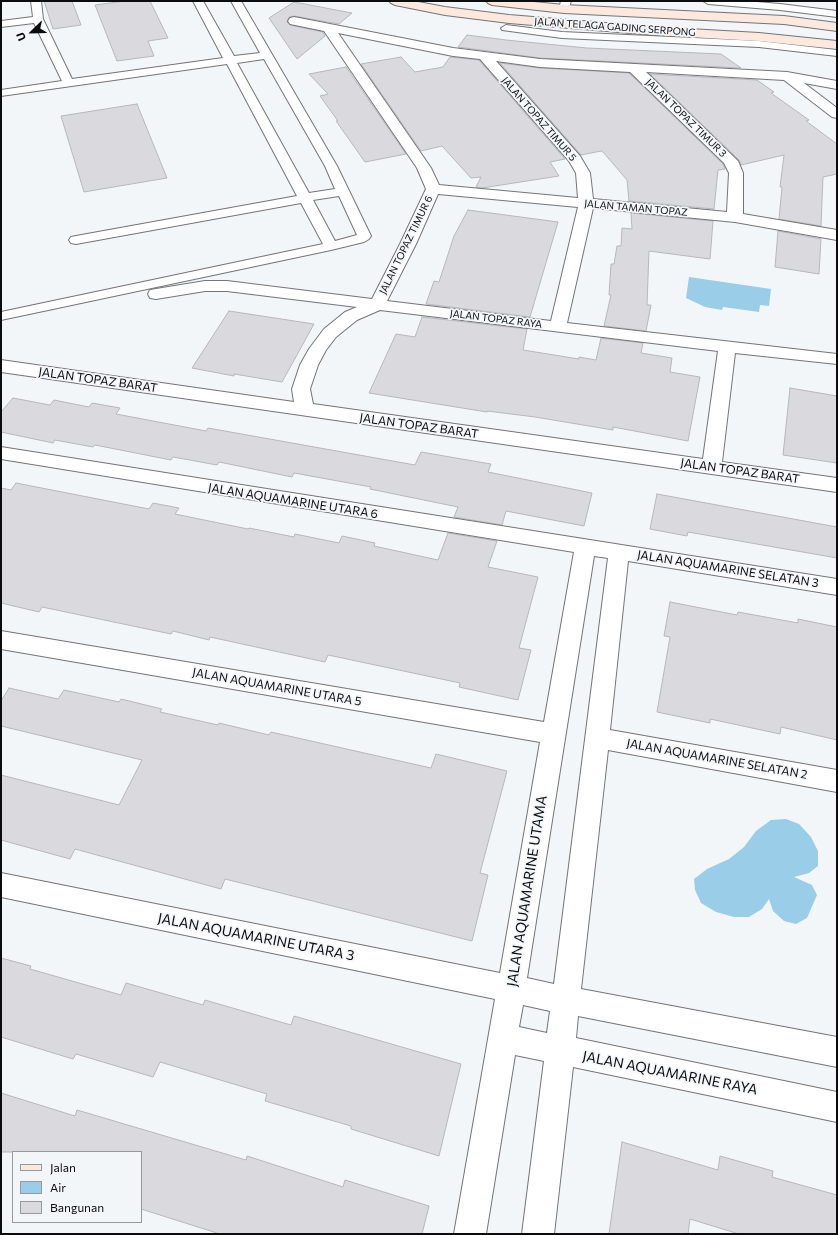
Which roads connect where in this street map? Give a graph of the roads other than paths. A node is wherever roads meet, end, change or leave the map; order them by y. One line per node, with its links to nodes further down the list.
1 (36, 1): 10 (lane)
2 (198, 1): 22 (lane)
3 (236, 1): 20 (lane)
4 (395, 1): 16 (main road, JALAN TELAGA GADING SERPONG)
5 (492, 1): 7 (main road, JALAN TELAGA GADING SERPONG)
6 (708, 1): 9 (lane)
7 (537, 3): 8 (main road, JALAN TELAGA GADING SERPONG)
8 (565, 5): 14 (main road, JALAN TELAGA GADING SERPONG)
9 (837, 14)
10 (38, 19): 12 (lane); 25 (lane)
11 (294, 21): 13 (street)
12 (1, 24)
13 (328, 27): 21 (street); 29 (street, JALAN TOPAZ TIMUR 6)
14 (837, 27)
15 (506, 28): 16 (lane)
16 (561, 29): 17 (main road, JALAN TELAGA GADING SERPONG)
17 (656, 36): 18 (main road, JALAN TELAGA GADING SERPONG); 19 (lane)
18 (837, 45)
19 (837, 53)
20 (267, 55): 22 (lane); 30 (lane)
21 (484, 56): 23 (street); 32 (street, JALAN TOPAZ TIMUR 5)
22 (230, 60): 25 (lane); 31 (lane)
23 (635, 69): 24 (street); 33 (street, JALAN TOPAZ TIMUR 3)
24 (787, 76): 26 (street); 28 (street)
25 (68, 82): 27 (lane)
26 (837, 85)
27 (1, 93)
28 (837, 114)
29 (433, 189): 32 (street, JALAN TAMAN TOPAZ); 38 (street, JALAN TOPAZ TIMUR 6)
30 (343, 191): 31 (lane); 36 (lane)
31 (304, 198): 35 (lane); 36 (lane)
32 (586, 204): 33 (street, JALAN TAMAN TOPAZ); 40 (street, JALAN TOPAZ TIMUR 5)
33 (735, 217): 34 (street, JALAN TAMAN TOPAZ)
34 (837, 234)
35 (76, 240)
36 (331, 246): 39 (lane)
37 (156, 294): 38 (street, JALAN TOPAZ RAYA)
38 (377, 305): 40 (street, JALAN TOPAZ RAYA); 44 (street, JALAN TOPAZ TIMUR 6)
39 (1, 316)
40 (558, 327): 41 (street, JALAN TOPAZ RAYA)
41 (727, 346): 42 (street, JALAN TOPAZ RAYA); 46 (street)
42 (837, 359)
43 (1, 366): 44 (street, JALAN TOPAZ BARAT)
44 (305, 410): 46 (street, JALAN TOPAZ BARAT)
45 (1, 453): 48 (street, JALAN AQUAMARINE UTARA 6)
46 (712, 467): 47 (street, JALAN TOPAZ BARAT)
47 (837, 485)
48 (585, 548): 49 (street, JALAN AQUAMARINE UTARA 6); 52 (street, JALAN AQUAMARINE UTAMA)
49 (619, 552): 50 (street, JALAN AQUAMARINE SELATAN 3); 53 (street)
50 (837, 587)
51 (1, 640): 52 (street, JALAN AQUAMARINE UTARA 5)
52 (554, 734): 56 (street, JALAN AQUAMARINE UTAMA)
53 (597, 738): 54 (street, JALAN AQUAMARINE SELATAN 2); 57 (street)
54 (837, 781)
55 (1, 886): 56 (street, JALAN AQUAMARINE UTARA 3)
56 (511, 989): 57 (street); 58 (street, JALAN AQUAMARINE UTAMA)
57 (566, 1000): 59 (street); 60 (street)
58 (503, 1038): 59 (street, JALAN AQUAMARINE RAYA); 62 (street, JALAN AQUAMARINE UTAMA)
59 (560, 1051): 61 (street, JALAN AQUAMARINE RAYA); 63 (street)
60 (837, 1052)
61 (837, 1107)
62 (470, 1234)
63 (538, 1234)

